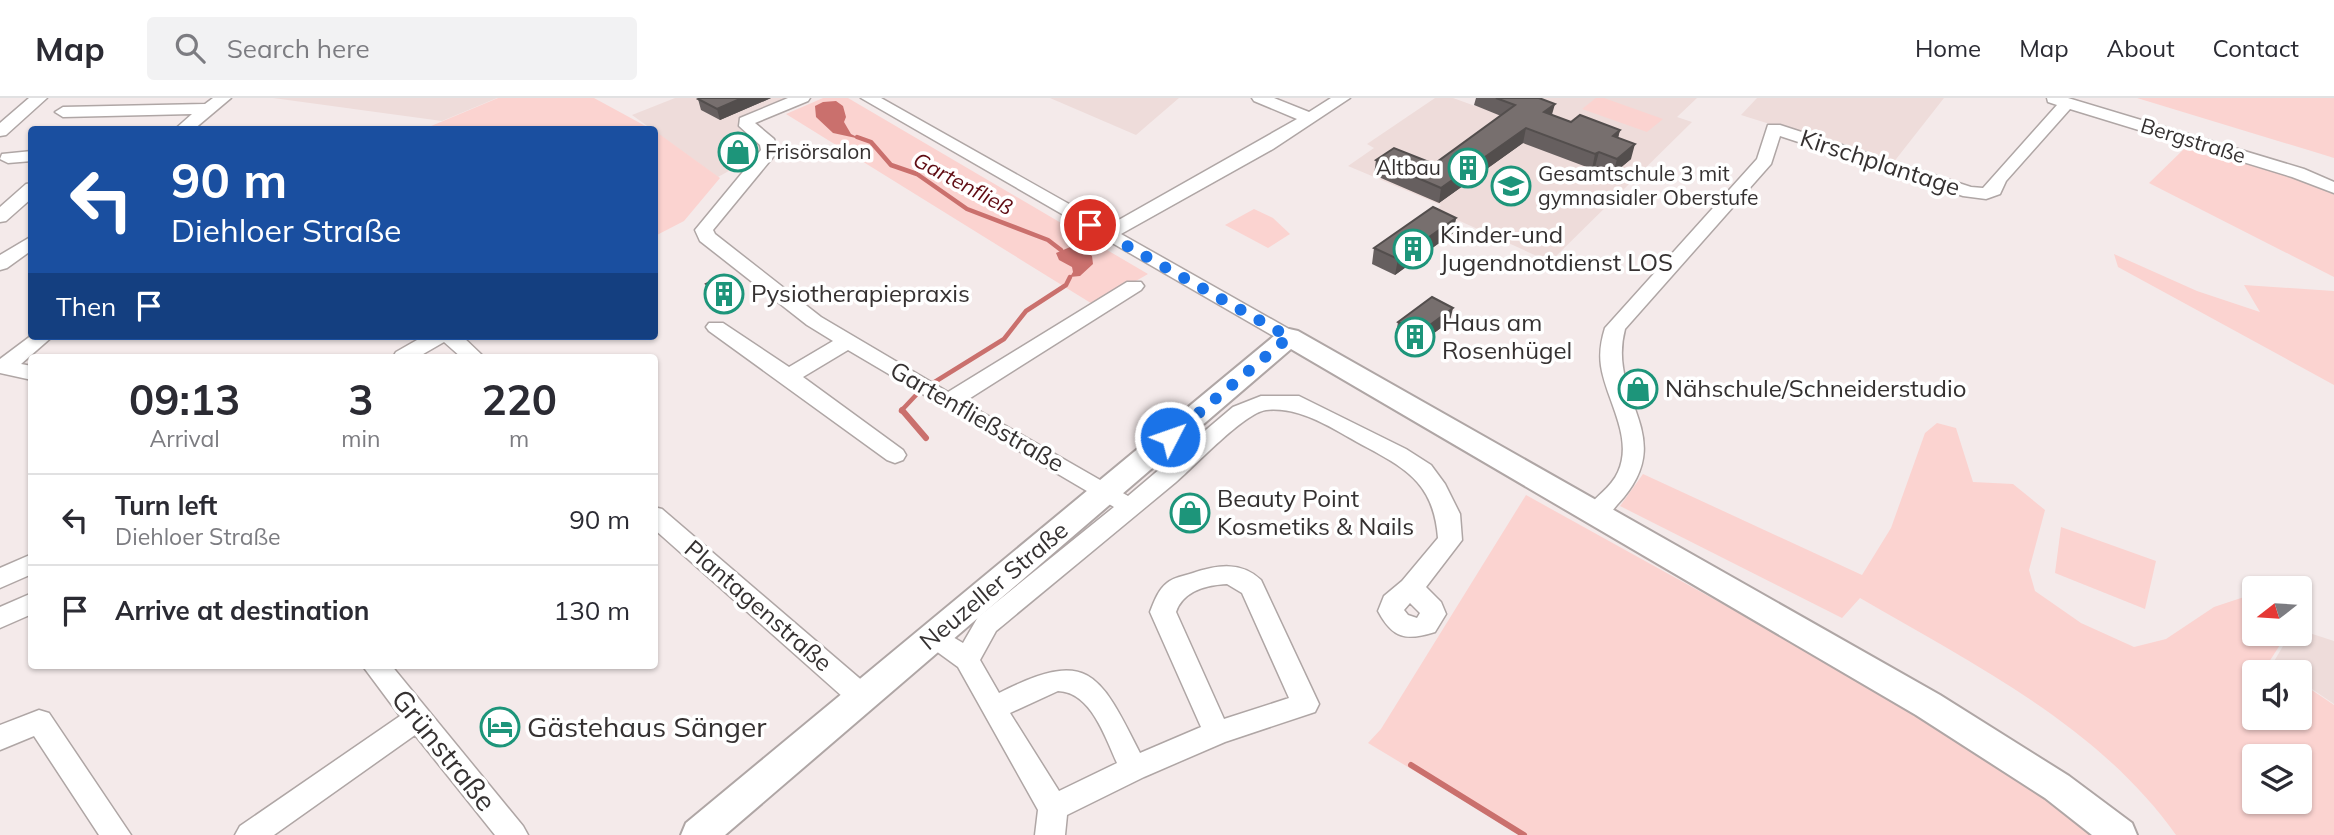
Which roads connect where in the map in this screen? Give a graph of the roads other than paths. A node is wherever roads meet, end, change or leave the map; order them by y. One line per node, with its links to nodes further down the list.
1 (39, 98): 14 (street)
2 (223, 98): 8 (street)
3 (802, 98): 31 (street, Gartenfließstraße)
4 (869, 98): 22 (street)
5 (1260, 98): 10 (street)
6 (1342, 98): 10 (street)
7 (2059, 100): 17 (street, Bergstraße); 40 (street, Kirschplantage)
8 (209, 108): 9 (street); 13 (street)
9 (122, 110): 11 (street); 12 (street)
10 (1310, 118): 22 (street)
11 (61, 126)
12 (106, 126)
13 (187, 126)
14 (0, 131)
15 (28, 155): 16 (street)
16 (8, 158)
17 (2298, 173): 18 (street); 19 (street, Bergstraße)
18 (2334, 177)
19 (2334, 188)
20 (28, 192): 21 (street)
21 (0, 217)
22 (1107, 234): 27 (street)
23 (28, 244): 24 (street)
24 (0, 264)
25 (1134, 286): 37 (street)
26 (716, 327): 36 (street)
27 (1289, 337): 39 (main road, Neuzeller Straße); 40 (main road)
28 (38, 340): 34 (street)
29 (432, 340): 32 (street)
30 (455, 340): 33 (street)
31 (849, 341): 36 (street); 37 (street, Gartenfließstraße)
32 (408, 354)
33 (471, 354)
34 (2, 367): 35 (street)
35 (28, 372)
36 (788, 377): 38 (street)
37 (948, 402): 39 (street, Gartenfließstraße)
38 (895, 455)
39 (1118, 500): 44 (street); 47 (main road, Neuzeller Straße); 48 (street)
40 (1595, 514): 61 (main road)
41 (658, 518): 50 (street, Plantagenstraße)
42 (28, 565): 43 (street)
43 (0, 579)
44 (1411, 588)
45 (28, 605): 46 (street)
46 (0, 618)
47 (934, 636): 48 (street); 50 (main road, Neuzeller Straße)
48 (967, 660): 51 (street)
49 (378, 669): 52 (street, Grünstraße)
50 (862, 697): 60 (main road, Neuzeller Straße)
51 (993, 709): 55 (street); 56 (street)
52 (417, 719): 58 (street); 59 (street, Grünstraße)
53 (1217, 733): 53 (street); 55 (street)
54 (0, 738): 57 (street)
55 (1134, 768): 56 (street)
56 (1051, 821)
57 (116, 835)
58 (250, 835)
59 (513, 835)
60 (699, 835)
61 (2119, 835)

